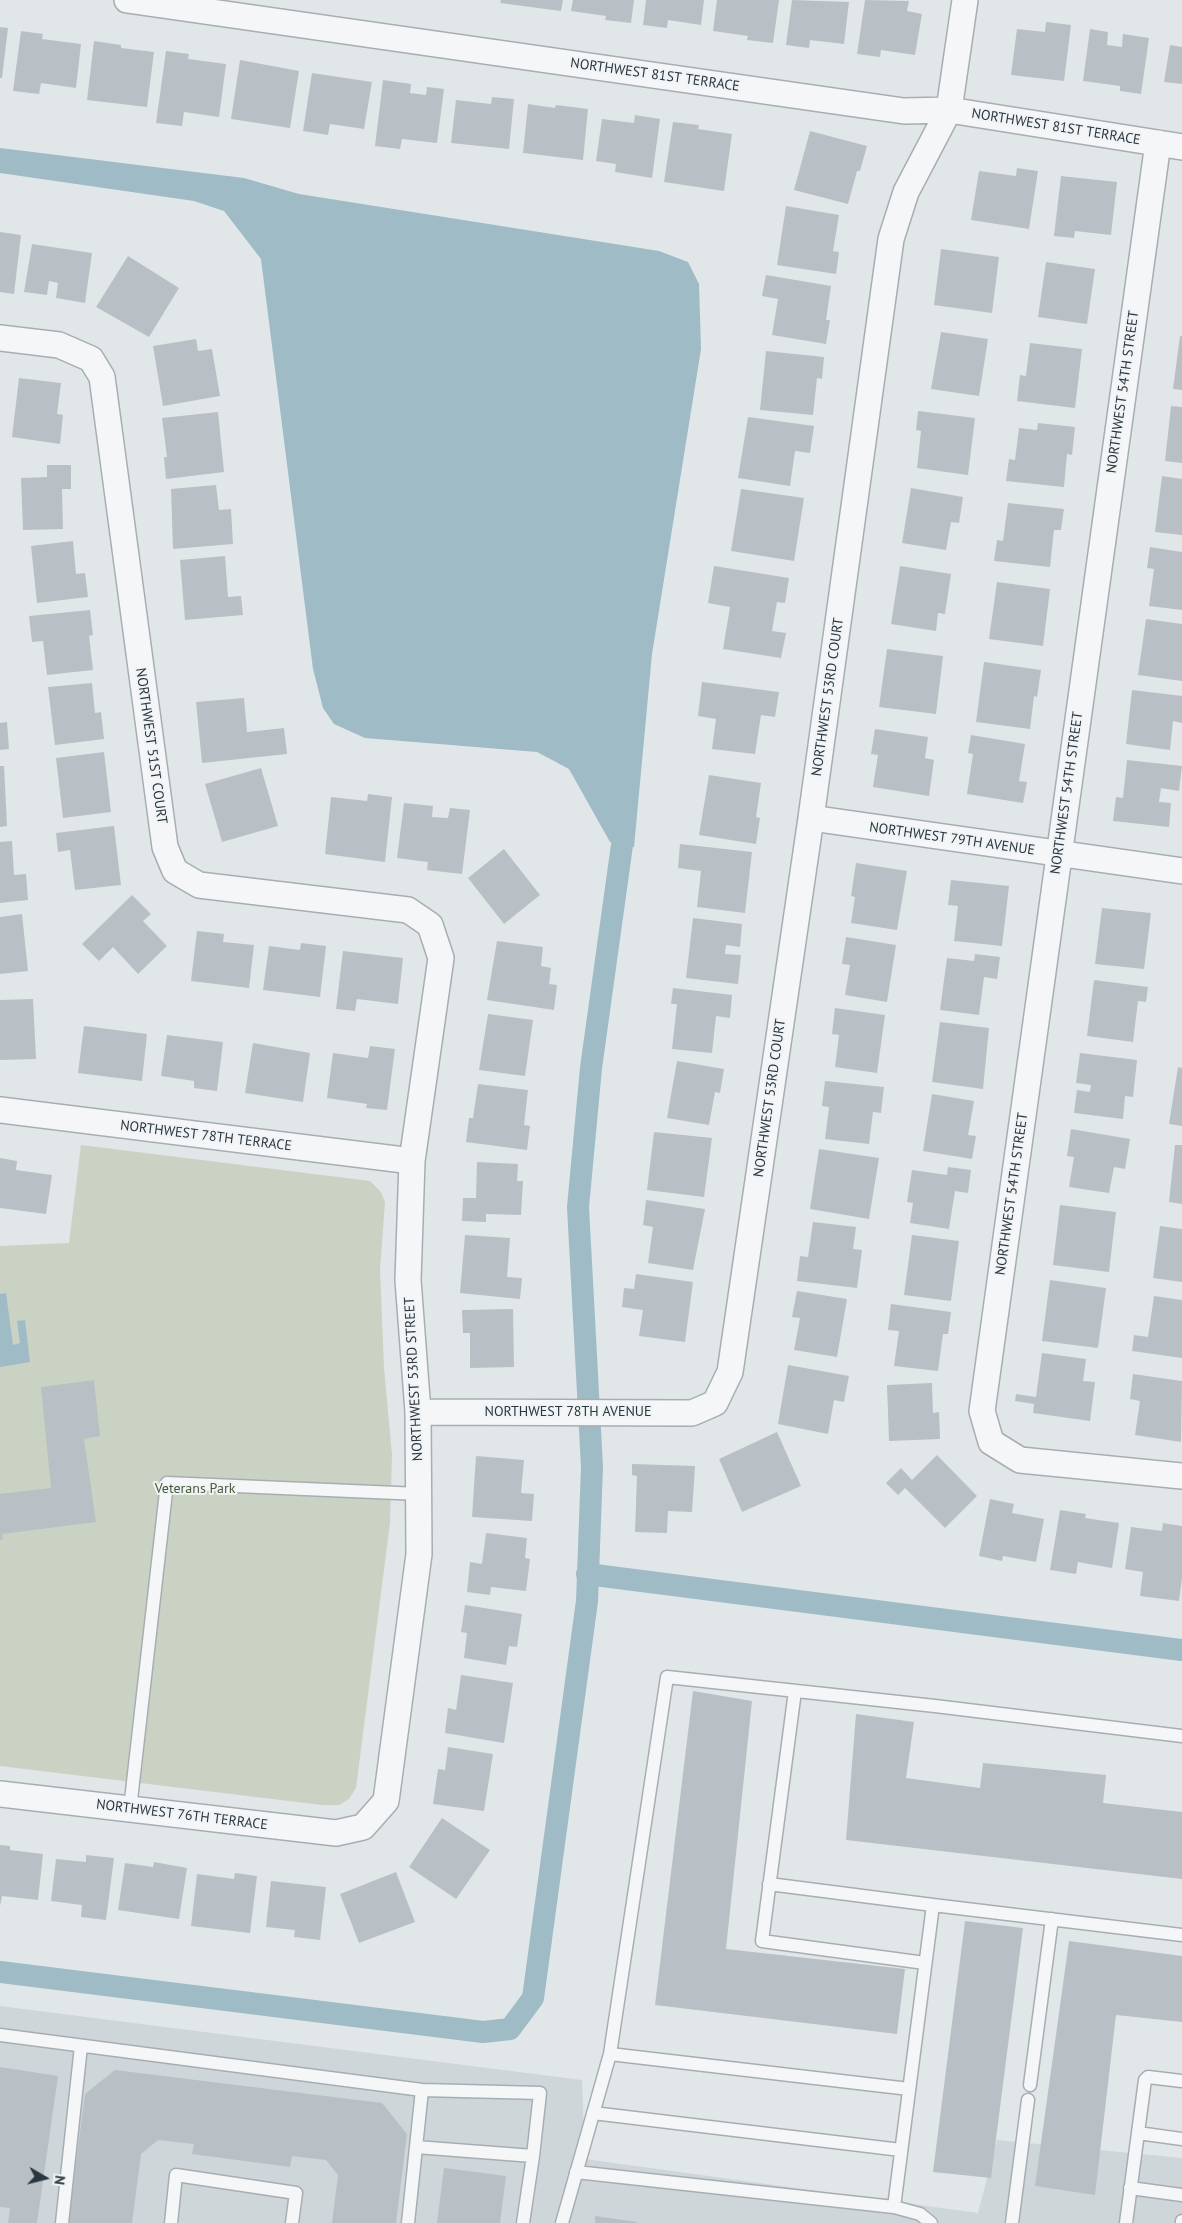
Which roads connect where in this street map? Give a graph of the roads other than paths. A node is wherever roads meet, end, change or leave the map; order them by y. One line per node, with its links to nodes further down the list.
1 (127, 0): 3 (street, NORTHWEST 81ST TERRACE)
2 (965, 0): 3 (street, NORTHWEST 53RD COURT)
3 (949, 110): 4 (street, NORTHWEST 81ST TERRACE); 6 (street, NORTHWEST 53RD COURT)
4 (1170, 145): 7 (street, NORTHWEST 54TH STREET)
5 (0, 338): 9 (street, NORTHWEST 51ST COURT)
6 (811, 818): 7 (street, NORTHWEST 79TH AVENUE); 12 (street, NORTHWEST 53RD COURT)
7 (1058, 854): 8 (street, NORTHWEST 79TH AVENUE); 14 (street, NORTHWEST 54TH STREET)
8 (1182, 871)
9 (430, 925): 11 (street, NORTHWEST 53RD STREET)
10 (0, 1110): 11 (street, NORTHWEST 78TH TERRACE)
11 (412, 1161): 13 (street, NORTHWEST 53RD STREET)
12 (715, 1403): 13 (street, NORTHWEST 78TH AVENUE)
13 (418, 1412): 15 (street, NORTHWEST 53RD STREET)
14 (1182, 1476)
15 (420, 1494): 19 (lane); 20 (street, NORTHWEST 53RD STREET)
16 (795, 1691): 17 (lane); 21 (lane); 28 (lane)
17 (1182, 1736)
18 (0, 1794): 19 (street, NORTHWEST 76TH TERRACE)
19 (130, 1809): 20 (street, NORTHWEST 76TH TERRACE)
20 (363, 1827)
21 (769, 1884): 22 (lane); 25 (lane)
22 (933, 1905): 23 (lane); 25 (lane)
23 (1052, 1919): 24 (lane); 30 (lane)
24 (1182, 1935)
25 (925, 1963): 31 (lane)
26 (0, 2035): 27 (lane)
27 (82, 2046): 32 (lane); 44 (lane)
28 (610, 2054): 31 (lane); 34 (lane)
29 (1182, 2081): 35 (lane)
30 (1030, 2084)
31 (909, 2089): 38 (lane)
32 (422, 2090): 37 (lane); 39 (lane)
33 (1028, 2100): 51 (lane)
34 (594, 2113): 38 (lane); 40 (lane)
35 (1138, 2133): 36 (lane); 41 (lane)
36 (1182, 2139)
37 (416, 2147): 39 (lane); 47 (lane)
38 (902, 2150): 43 (lane)
39 (533, 2156): 48 (lane)
40 (576, 2172): 43 (lane); 49 (lane)
41 (1130, 2188): 42 (lane); 52 (lane)
42 (1182, 2195)
43 (894, 2207): 50 (lane)
44 (62, 2223)
45 (170, 2223): 46 (lane)
46 (292, 2223)
47 (408, 2223)
48 (523, 2223)
49 (562, 2223)
50 (931, 2223)
51 (1012, 2223)
52 (1126, 2223)

